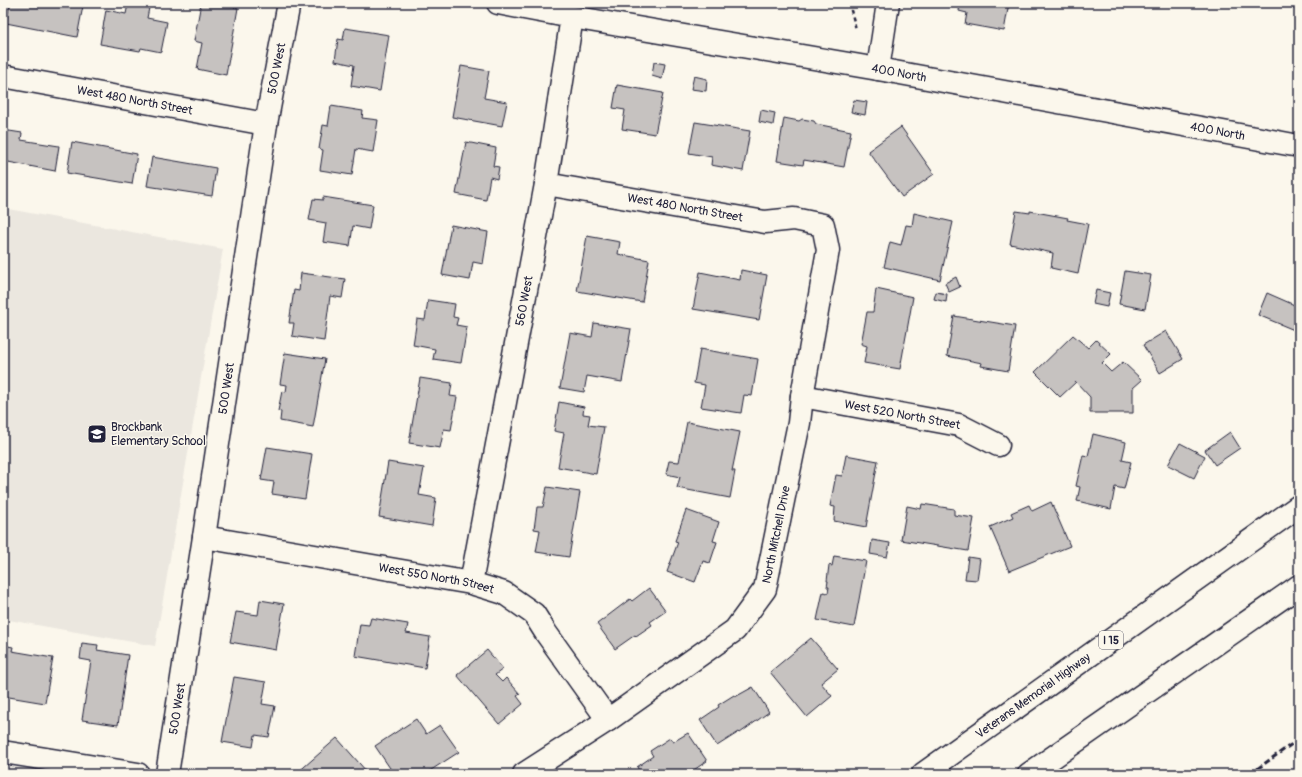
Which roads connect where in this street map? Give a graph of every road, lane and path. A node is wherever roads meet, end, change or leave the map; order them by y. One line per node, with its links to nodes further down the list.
1 (289, 3): 9 (main road, 500 West)
2 (498, 3): 5 (main road, 400 North)
3 (849, 3): 6 (path)
4 (888, 3): 7 (main road)
5 (572, 17): 7 (main road, 400 North); 11 (main road, 560 West)
6 (856, 29)
7 (878, 69): 10 (main road, 400 North)
8 (3, 76): 9 (main road, West 480 North Street)
9 (266, 124): 16 (main road, 500 West)
10 (1299, 146)
11 (546, 184): 12 (main road, West 480 North Street); 17 (main road, 560 West)
12 (823, 225): 13 (main road, North Mitchell Drive)
13 (802, 396): 14 (main road, West 520 North Street); 19 (main road, North Mitchell Drive)
14 (998, 445)
15 (1299, 506): 24 (main road, Veterans Memorial Highway / I 15)
16 (204, 537): 17 (main road, West 550 North Street); 22 (main road, 500 West)
17 (471, 583): 19 (main road, West 550 North Street)
18 (1299, 586): 25 (main road)
19 (608, 720): 23 (main road, North Mitchell Drive)
20 (3, 752): 21 (main road)
21 (138, 774)
22 (167, 774)
23 (524, 774)
24 (924, 774)
25 (1030, 774)

